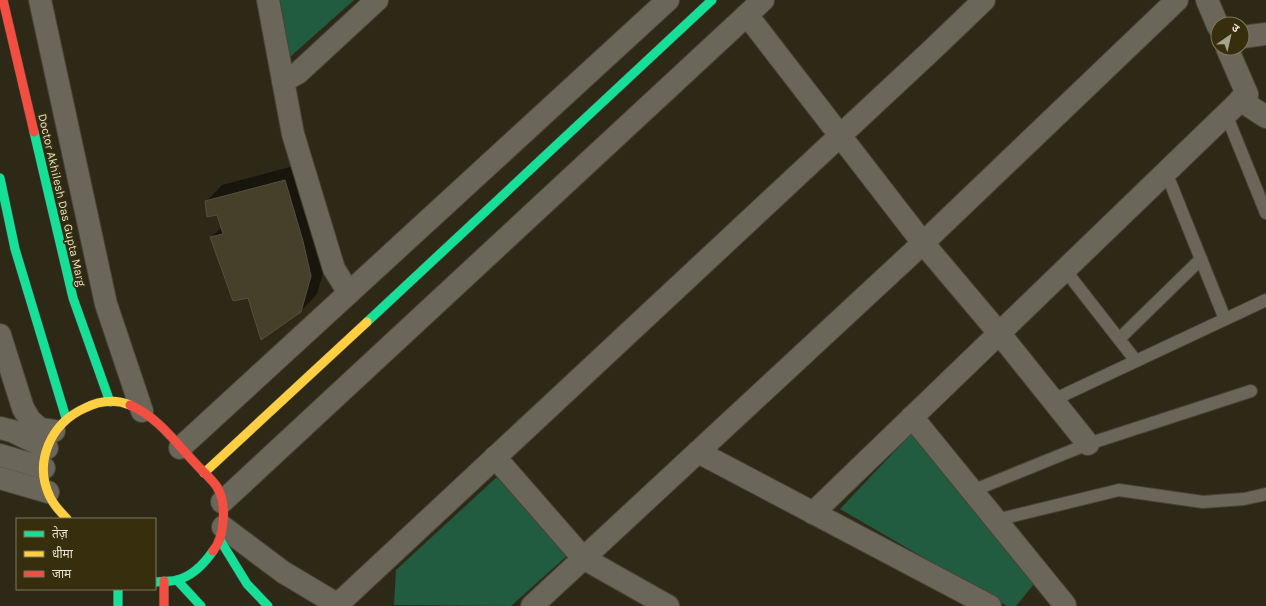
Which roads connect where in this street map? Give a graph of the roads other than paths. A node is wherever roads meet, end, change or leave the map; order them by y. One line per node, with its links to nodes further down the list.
1 (3, 0): 35 (street, Doctor Akhilesh Das Gupta Marg)
2 (40, 0): 36 (street)
3 (268, 0): 16 (street)
4 (377, 0): 16 (street)
5 (668, 0): 26 (street)
6 (712, 0): 45 (street)
7 (763, 0): 11 (street)
8 (984, 0): 19 (street)
9 (1177, 0): 23 (street)
10 (1207, 0): 12 (street)
11 (747, 15): 19 (street); 50 (street)
12 (1214, 16)
13 (1266, 34): 14 (street)
14 (1250, 35)
15 (1231, 56): 17 (street)
16 (283, 81): 26 (street)
17 (1233, 107): 18 (street); 20 (street); 22 (lane)
18 (1266, 118)
19 (840, 136): 23 (street); 44 (street)
20 (1166, 172): 24 (lane); 25 (street)
21 (0, 178): 39 (street)
22 (1266, 212)
23 (923, 243): 29 (street); 42 (street)
24 (1201, 259): 28 (lane); 31 (lane)
25 (1065, 270): 29 (street); 31 (lane)
26 (349, 292): 41 (street)
27 (1266, 300): 28 (lane)
28 (1225, 319): 32 (lane)
29 (999, 333): 34 (street); 37 (street)
30 (0, 335): 39 (street)
31 (1119, 340): 32 (lane)
32 (1136, 361): 34 (lane)
33 (1251, 391): 40 (lane)
34 (1053, 400): 40 (street)
35 (110, 402): 36 (street); 39 (street)
36 (142, 411): 41 (street)
37 (912, 417): 47 (street); 51 (street)
38 (0, 428): 39 (street)
39 (53, 441): 43 (street); 48 (street)
40 (1088, 444): 47 (lane)
41 (180, 448): 45 (street)
42 (698, 452): 51 (street); 55 (street)
43 (0, 455)
44 (495, 458): 55 (street); 59 (street)
45 (204, 473): 50 (street)
46 (0, 478): 48 (street)
47 (972, 491): 53 (street)
48 (48, 492): 52 (street)
49 (1266, 494): 53 (lane)
50 (222, 502): 54 (street)
51 (813, 513): 66 (street)
52 (66, 518)
53 (996, 520): 67 (street)
54 (222, 534): 56 (street); 59 (street); 63 (street)
55 (583, 558): 64 (street); 65 (street)
56 (177, 580): 57 (street); 62 (street)
57 (159, 582): 61 (street)
58 (118, 590): 60 (street)
59 (339, 605)
60 (118, 606)
61 (164, 606)
62 (201, 606)
63 (268, 606)
64 (532, 606)
65 (668, 606)
66 (990, 606)
67 (1064, 606)

